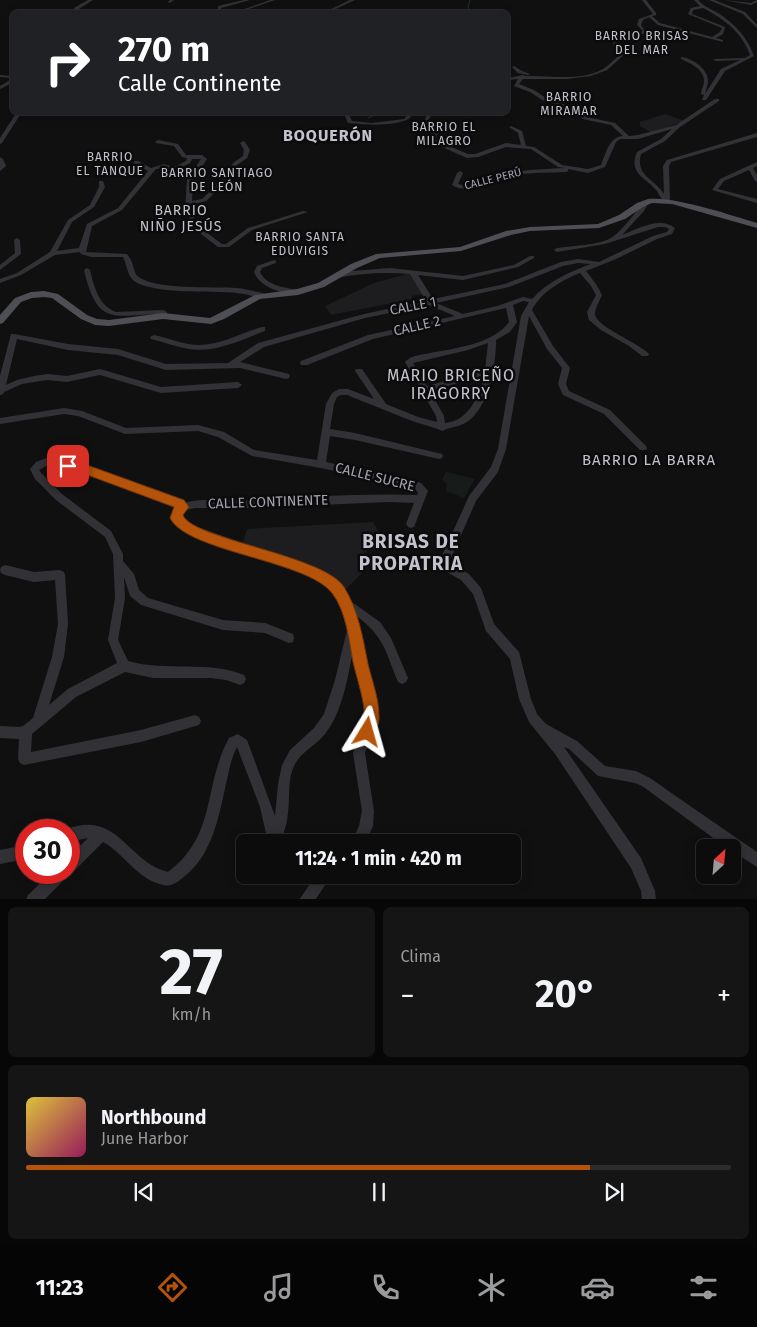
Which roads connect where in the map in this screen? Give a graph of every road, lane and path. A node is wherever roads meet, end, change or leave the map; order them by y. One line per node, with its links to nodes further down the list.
1 (91, 0): 16 (street)
2 (224, 0): 3 (street); 13 (street)
3 (229, 0)
4 (273, 0): 14 (street)
5 (354, 0): 19 (street)
6 (644, 0): 20 (street)
7 (696, 0): 15 (street)
8 (711, 0): 21 (street)
9 (726, 0): 12 (street)
10 (752, 0): 12 (street)
11 (246, 1): 13 (street); 14 (street)
12 (757, 1)
13 (223, 6): 17 (street)
14 (258, 6): 18 (street)
15 (702, 7): 22 (street); 23 (street)
16 (75, 10)
17 (219, 10)
18 (245, 10)
19 (332, 10)
20 (650, 16): 23 (street); 33 (street)
21 (757, 26)
22 (744, 36): 24 (street); 27 (street)
23 (713, 38): 25 (street)
24 (750, 39)
25 (722, 41)
26 (757, 50): 27 (street)
27 (750, 51): 29 (street)
28 (682, 58): 35 (street)
29 (747, 59): 30 (street); 35 (street)
30 (715, 60)
31 (514, 67): 33 (street)
32 (523, 76): 33 (street); 34 (street); 46 (street)
33 (535, 76)
34 (510, 78)
35 (704, 99): 37 (street)
36 (717, 100): 37 (street)
37 (706, 109): 42 (street)
38 (18, 115): 47 (street)
39 (346, 115): 40 (street)
40 (409, 115)
41 (429, 115): 50 (street)
42 (678, 126): 46 (street); 65 (street)
43 (512, 127): 51 (street)
44 (757, 135): 65 (street)
45 (464, 136): 50 (street)
46 (627, 137): 56 (street)
47 (0, 142)
48 (158, 142): 52 (street)
49 (243, 143): 67 (street)
50 (434, 143): 51 (street)
51 (524, 147): 56 (street)
52 (190, 157): 58 (street); 67 (street)
53 (0, 159): 57 (street)
54 (136, 162): 58 (street)
55 (757, 164): 59 (street)
56 (576, 168): 60 (street, CALLE PERÚ)
57 (0, 169): 61 (street)
58 (152, 171): 72 (street)
59 (753, 171): 62 (street); 64 (street)
60 (460, 173)
61 (0, 175)
62 (757, 180)
63 (101, 182): 74 (street)
64 (757, 200)
65 (668, 201): 66 (main road); 69 (main road)
66 (646, 202): 70 (street); 82 (main road)
67 (188, 204): 68 (street)
68 (306, 212)
69 (757, 226)
70 (615, 239): 73 (street); 77 (street)
71 (17, 240): 78 (street)
72 (82, 250): 74 (street); 85 (street)
73 (557, 250)
74 (53, 253): 83 (street)
75 (532, 257): 81 (street)
76 (274, 262): 84 (street)
77 (600, 264): 80 (street); 86 (street, CALLE 1)
78 (0, 268)
79 (87, 270): 89 (street)
80 (581, 270): 88 (street); 95 (street)
81 (413, 273): 82 (street); 86 (street)
82 (337, 276): 84 (main road)
83 (0, 281)
84 (298, 292): 85 (main road)
85 (265, 296): 89 (main road)
86 (430, 303): 90 (street); 94 (street, CALLE 1)
87 (509, 304): 88 (street, CALLE 2); 90 (street, CALLE 2); 93 (street)
88 (530, 305): 108 (street); 124 (street)
89 (163, 316): 91 (main road)
90 (462, 316): 96 (street, CALLE 2)
91 (0, 321)
92 (154, 337): 94 (street)
93 (492, 340): 99 (street); 102 (street)
94 (266, 344): 97 (street, CALLE 1)
95 (645, 354)
96 (304, 363)
97 (230, 365): 100 (street); 103 (street)
98 (359, 371): 104 (street)
99 (488, 372): 102 (street); 106 (street)
100 (286, 376)
101 (238, 385): 103 (street)
102 (424, 390): 106 (street)
103 (0, 391)
104 (383, 406): 106 (street); 107 (street)
105 (0, 420): 110 (street)
106 (442, 428)
107 (326, 432): 109 (street); 110 (street)
108 (643, 448)
109 (439, 456)
110 (321, 464): 111 (street, CALLE SUCRE)
111 (420, 499): 112 (street, CALLE CONTINENTE); 113 (street, CALLE SUCRE)
112 (183, 507): 114 (street); 116 (street)
113 (411, 524)
114 (120, 564): 118 (street); 119 (street)
115 (5, 570): 122 (street)
116 (345, 603): 117 (street); 120 (street)
117 (353, 626): 130 (street); 131 (street)
118 (289, 638)
119 (124, 666): 121 (street); 122 (street)
120 (402, 678)
121 (240, 679)
122 (38, 720): 125 (street)
123 (195, 720): 125 (street)
124 (540, 728): 135 (street); 140 (street)
125 (26, 731): 126 (street)
126 (0, 732)
127 (80, 832): 128 (street)
128 (102, 833): 129 (street); 133 (street)
129 (273, 834)
130 (276, 834)
131 (362, 834)
132 (15, 854): 134 (street)
133 (80, 855)
134 (0, 857)
135 (757, 860)
136 (50, 884): 138 (street)
137 (318, 884): 139 (street)
138 (34, 899)
139 (307, 899)
140 (649, 899)

